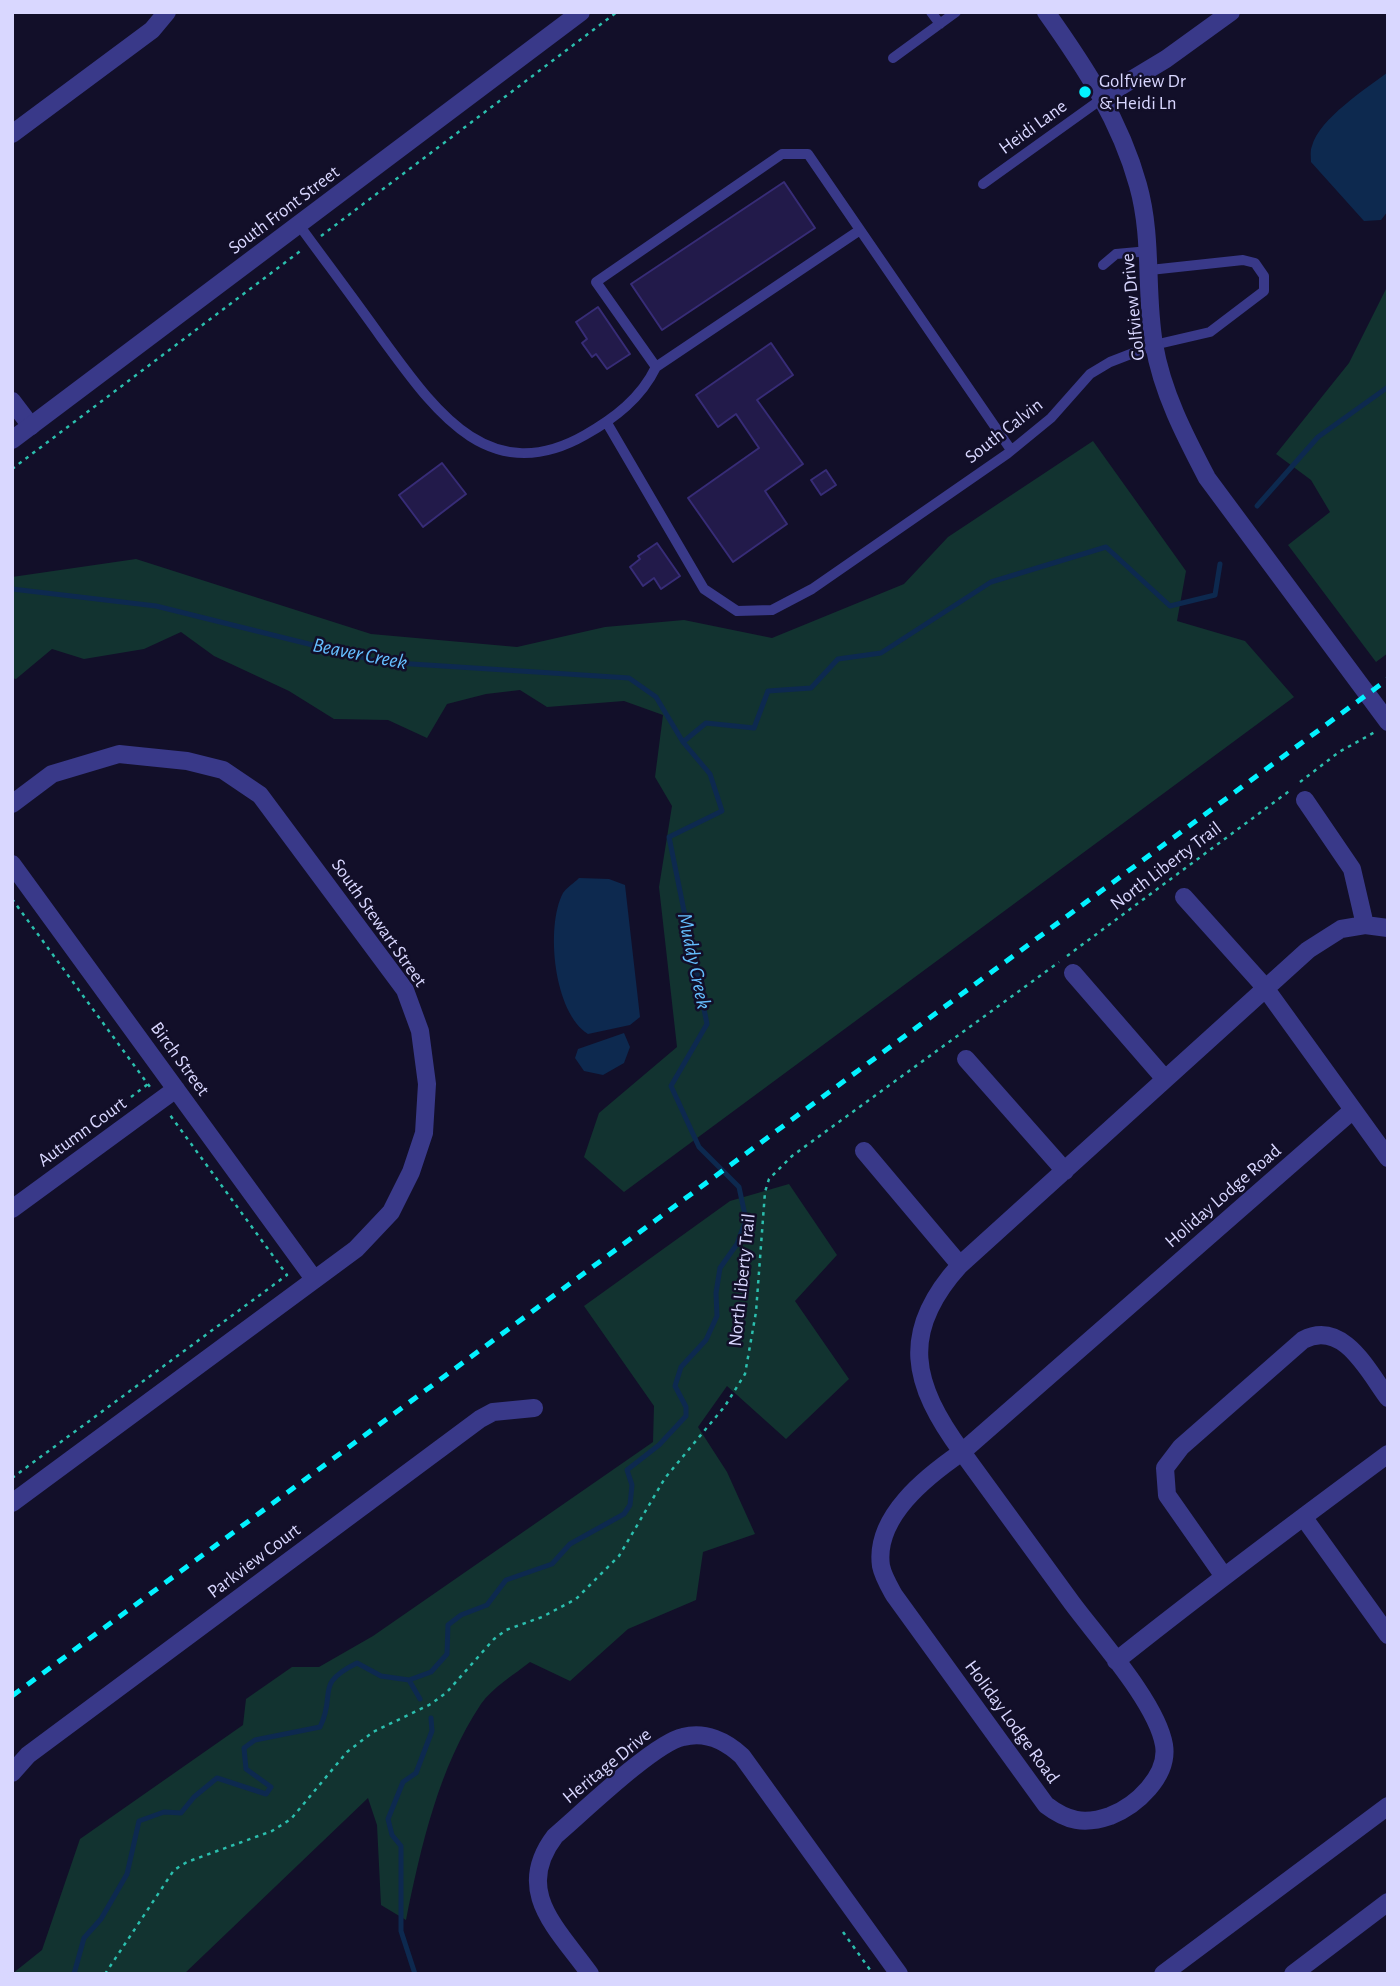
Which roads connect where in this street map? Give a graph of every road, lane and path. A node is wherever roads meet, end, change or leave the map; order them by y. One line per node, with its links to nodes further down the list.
1 (167, 12): 11 (street)
2 (581, 12): 13 (street, South Front Street)
3 (617, 12): 15 (path)
4 (931, 12): 8 (lane)
5 (956, 12): 8 (lane)
6 (1046, 12): 10 (street, Golfview Drive)
7 (1230, 12): 10 (street)
8 (940, 24): 9 (lane)
9 (893, 58)
10 (1103, 97): 12 (lane, Heidi Lane); 17 (street, Golfview Drive)
11 (12, 134)
12 (983, 184)
13 (299, 225): 23 (lane); 24 (street, South Front Street)
14 (860, 230): 21 (lane); 21 (lane); 26 (lane)
15 (320, 236)
16 (305, 247): 27 (path)
17 (1149, 251): 18 (lane); 19 (street, Golfview Drive)
18 (1102, 265)
19 (1150, 270): 20 (street, Golfview Drive); 20 (lane, South Calvin)
20 (1154, 345): 26 (lane, South Calvin); 28 (street, Golfview Drive)
21 (656, 367): 23 (lane)
22 (12, 401): 24 (street)
23 (607, 423): 26 (lane, South Calvin)
24 (31, 426): 25 (street, South Front Street)
25 (12, 440)
26 (1011, 450)
27 (12, 469)
28 (1383, 726): 65 (path, North Liberty Trail)
29 (1306, 800): 34 (street)
30 (12, 804): 50 (street, South Stewart Street)
31 (13, 867): 41 (street, Birch Street)
32 (1184, 897): 37 (street)
33 (12, 899): 40 (path)
34 (1365, 925): 35 (street, Holiday Lodge Road); 37 (street, Holiday Lodge Road)
35 (1388, 928)
36 (1073, 973): 39 (street)
37 (1265, 990): 39 (street, Holiday Lodge Road); 44 (street)
38 (966, 1059): 47 (street)
39 (1165, 1079): 47 (street, Holiday Lodge Road)
40 (148, 1084): 42 (path); 43 (path)
41 (176, 1089): 43 (street, Autumn Court); 50 (street, Birch Street)
42 (131, 1097)
43 (160, 1101): 48 (street, Autumn Court); 55 (path)
44 (1353, 1110): 46 (street); 53 (street, Holiday Lodge Road)
45 (864, 1151): 49 (street)
46 (1388, 1158)
47 (1065, 1171): 49 (street, Holiday Lodge Road)
48 (12, 1209)
49 (960, 1265): 53 (street, Holiday Lodge Road)
50 (314, 1279): 56 (street, South Stewart Street)
51 (1388, 1398): 58 (street)
52 (534, 1408): 61 (street, Parkview Court)
53 (962, 1452): 60 (street, Holiday Lodge Road); 60 (street, Holiday Lodge Road)
54 (1388, 1454): 57 (street)
55 (12, 1478)
56 (12, 1503)
57 (1304, 1518): 58 (street); 59 (street)
58 (1223, 1575): 60 (street)
59 (1386, 1631)
60 (1116, 1661)
61 (12, 1773)
62 (1388, 1807): 69 (street)
63 (1388, 1902): 70 (street)
64 (843, 1932): 67 (path)
65 (105, 1974)
66 (590, 1974): 68 (street, Heritage Drive)
67 (873, 1974)
68 (899, 1974)
69 (1163, 1974)
70 (1293, 1974)

